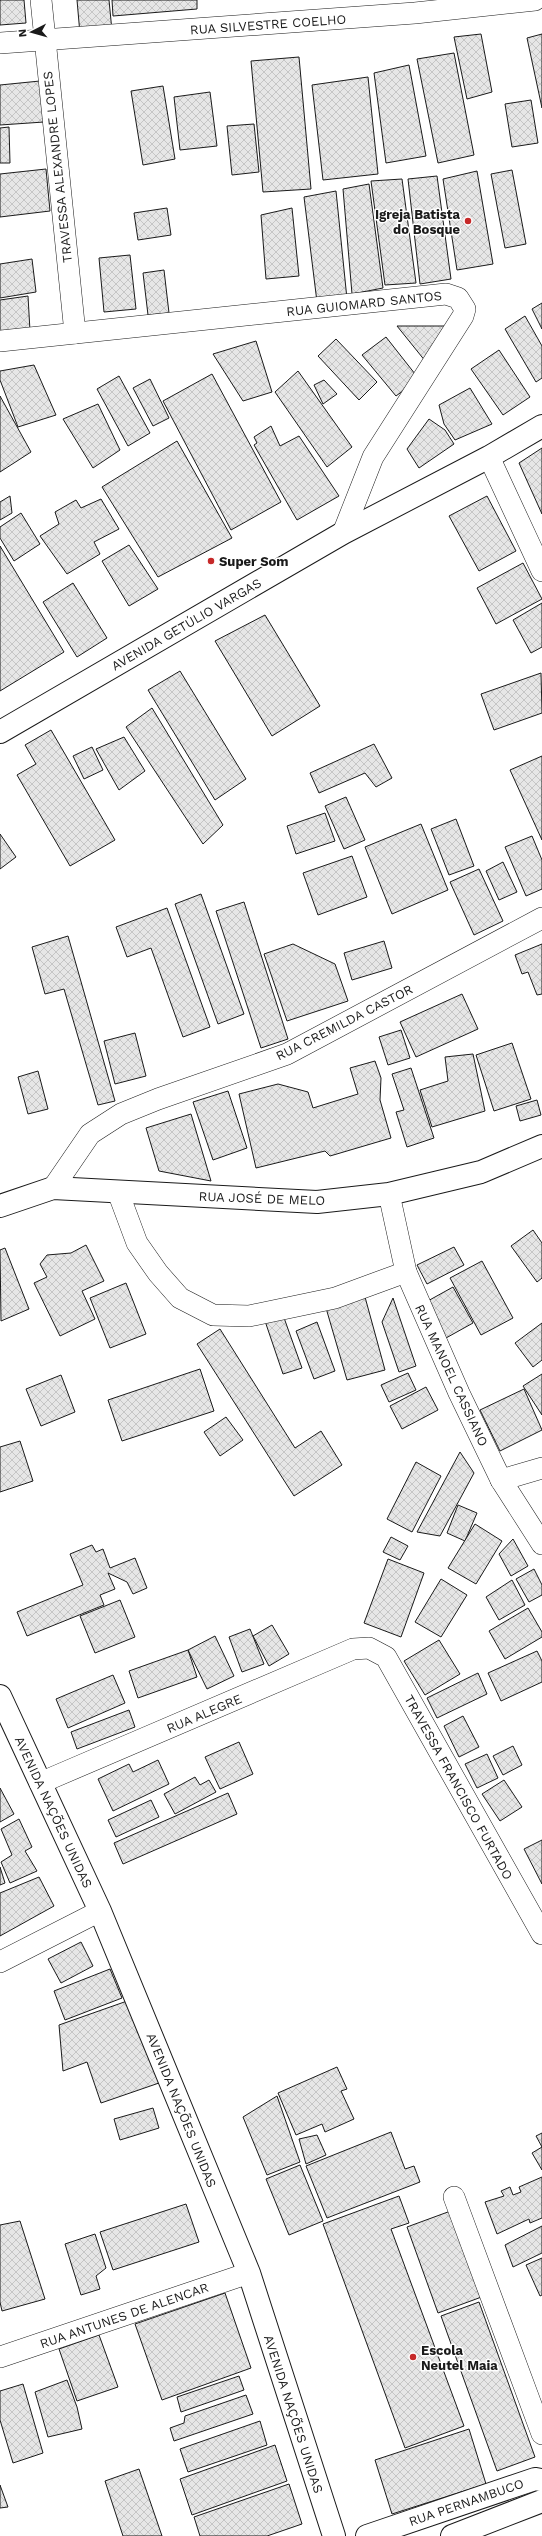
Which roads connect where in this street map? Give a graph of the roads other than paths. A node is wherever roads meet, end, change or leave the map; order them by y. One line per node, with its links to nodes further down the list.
1 (41, 0): 3 (street, TRAVESSA ALEXANDRE LOPES)
2 (535, 0): 3 (street, RUA SILVESTRE COELHO)
3 (44, 40): 4 (street, RUA SILVESTRE COELHO); 5 (street, TRAVESSA ALEXANDRE LOPES)
4 (0, 43)
5 (75, 333): 6 (street, RUA GUIOMARD SANTOS); 9 (street, RUA GUIOMARD SANTOS)
6 (0, 341)
7 (542, 426): 8 (street, AVENIDA GETÚLIO VARGAS)
8 (489, 457): 9 (street, AVENIDA GETÚLIO VARGAS); 10 (street)
9 (343, 533): 11 (street, AVENIDA GETÚLIO VARGAS)
10 (542, 571)
11 (0, 732)
12 (542, 918): 14 (street, RUA CREMILDA CASTOR)
13 (542, 1146): 16 (street, RUA JOSÉ DE MELO)
14 (53, 1188): 15 (street, RUA JOSÉ DE MELO); 17 (street, RUA JOSÉ DE MELO)
15 (118, 1192): 16 (street, RUA JOSÉ DE MELO); 18 (street)
16 (389, 1194): 18 (street, RUA MANOEL CASSIANO)
17 (6, 1201)
18 (406, 1272): 20 (street, RUA MANOEL CASSIANO)
19 (542, 1468): 20 (street)
20 (501, 1480): 21 (street, RUA MANOEL CASSIANO)
21 (542, 1544)
22 (369, 1648): 24 (street, RUA ALEGRE); 26 (street, TRAVESSA FRANCISCO FURTADO)
23 (0, 1696): 24 (street, AVENIDA NAÇÕES UNIDAS)
24 (40, 1783): 25 (street, AVENIDA NAÇÕES UNIDAS)
25 (100, 1911): 27 (street); 29 (street, AVENIDA NAÇÕES UNIDAS)
26 (542, 1934)
27 (0, 1962)
28 (454, 2197): 31 (street)
29 (248, 2273): 30 (street, RUA ANTUNES DE ALENCAR); 34 (street, AVENIDA NAÇÕES UNIDAS)
30 (0, 2357)
31 (542, 2434)
32 (542, 2480): 35 (street, RUA PERNAMBUCO)
33 (542, 2501): 36 (street, RUA PERNAMBUCO)
34 (334, 2536)
35 (367, 2536)
36 (452, 2536)

